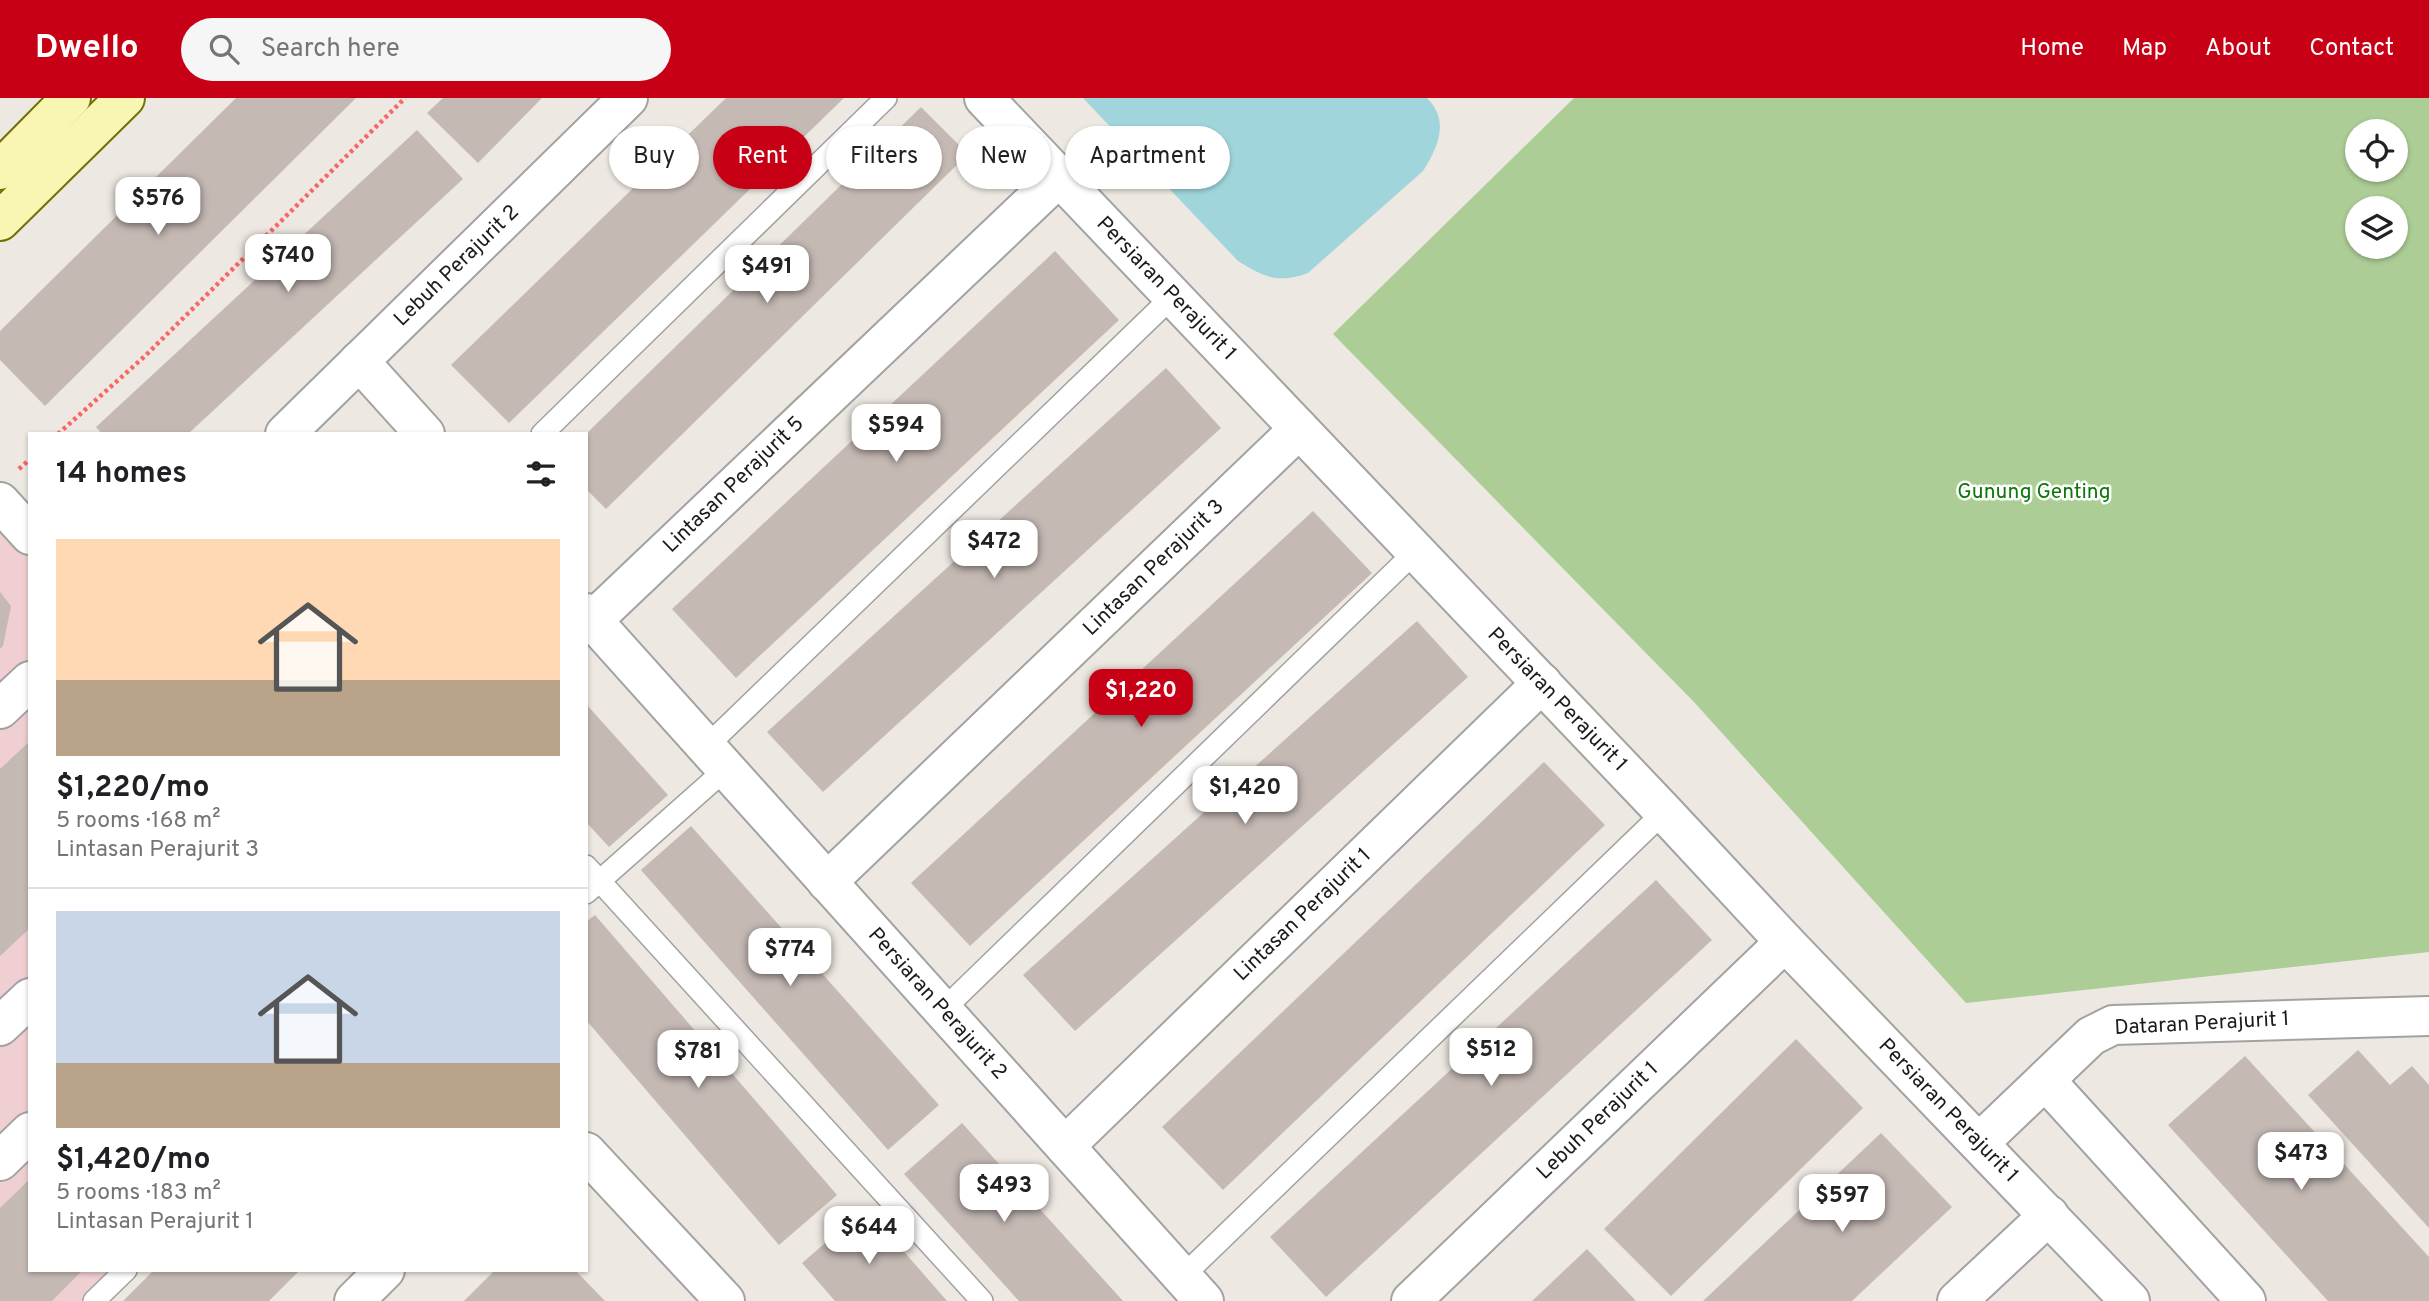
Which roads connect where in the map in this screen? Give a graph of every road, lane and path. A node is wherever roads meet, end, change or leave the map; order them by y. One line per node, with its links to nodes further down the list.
1 (71, 98): 7 (street)
2 (125, 98): 9 (street)
3 (405, 98): 13 (path)
4 (628, 98): 11 (street, Lebuh Perajurit 2)
5 (886, 98): 16 (lane)
6 (984, 98): 8 (street, Persiaran Perajurit 1)
7 (0, 170)
8 (1059, 177): 10 (street, Persiaran Perajurit 1); 20 (street, Lintasan Perajurit 5)
9 (0, 221)
10 (1172, 296): 12 (street, Persiaran Perajurit 1); 24 (lane)
11 (359, 361): 14 (street, Lebuh Perajurit 2); 15 (street)
12 (1299, 429): 19 (street, Persiaran Perajurit 1); 27 (street, Lintasan Perajurit 3)
13 (60, 432)
14 (287, 432)
15 (423, 432)
16 (544, 432)
17 (0, 502): 18 (street)
18 (28, 533)
19 (1415, 552): 22 (street, Persiaran Perajurit 1); 30 (lane)
20 (589, 616): 24 (street, Persiaran Perajurit 2)
21 (28, 683): 23 (street)
22 (1542, 683): 25 (street, Persiaran Perajurit 1); 36 (street, Lintasan Perajurit 1)
23 (0, 709)
24 (716, 757): 26 (lane); 27 (street, Persiaran Perajurit 2)
25 (1664, 812): 28 (street, Persiaran Perajurit 1); 42 (lane)
26 (591, 880): 46 (lane)
27 (827, 881): 30 (street, Persiaran Perajurit 2)
28 (1784, 942): 35 (street, Persiaran Perajurit 1); 47 (street, Lebuh Perajurit 1)
29 (28, 1000): 32 (street)
30 (943, 1010): 36 (street, Persiaran Perajurit 2)
31 (2429, 1016): 33 (street, Dataran Perajurit 1)
32 (0, 1026)
33 (2045, 1080): 35 (street, Dataran Perajurit 1); 50 (street)
34 (28, 1134): 38 (street)
35 (1979, 1143): 39 (street, Persiaran Perajurit 1)
36 (1065, 1146): 42 (street, Persiaran Perajurit 2)
37 (588, 1154): 45 (street)
38 (0, 1161)
39 (2049, 1215): 48 (street); 49 (street, Persiaran Perajurit 1)
40 (124, 1272): 43 (lane)
41 (383, 1272): 44 (street)
42 (1193, 1289)
43 (94, 1301)
44 (354, 1301)
45 (725, 1301)
46 (982, 1301)
47 (1411, 1301)
48 (1957, 1301)
49 (2130, 1301)
50 (2246, 1301)

